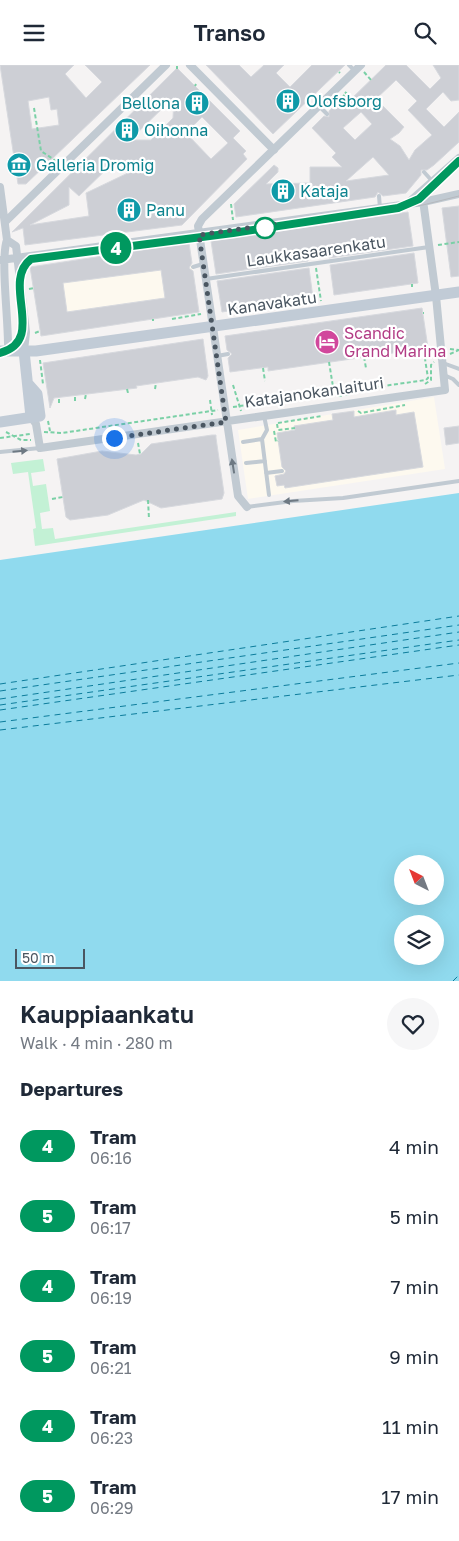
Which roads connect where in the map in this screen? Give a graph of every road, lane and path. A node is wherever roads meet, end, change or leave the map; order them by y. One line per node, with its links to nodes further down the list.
1 (166, 65): 13 (street)
2 (190, 65): 11 (street)
3 (355, 67): 8 (street)
4 (346, 92): 6 (path)
5 (343, 95): 7 (path)
6 (352, 98)
7 (349, 101)
8 (319, 106): 10 (lane); 11 (street)
9 (34, 108): 13 (path)
10 (327, 114)
11 (274, 151): 26 (street)
12 (459, 158): 15 (street)
13 (62, 166): 24 (street)
14 (424, 172): 15 (lane)
15 (433, 182): 17 (street)
16 (0, 187): 24 (street)
17 (422, 193): 20 (street); 22 (street)
18 (459, 194): 20 (street)
19 (379, 196): 23 (lane)
20 (423, 202): 22 (street); 30 (street)
21 (231, 204): 25 (path)
22 (404, 205): 23 (street)
23 (380, 209): 26 (street)
24 (5, 221): 27 (street)
25 (234, 223)
26 (199, 235): 31 (street); 33 (street)
27 (7, 240): 31 (street); 32 (street)
28 (459, 242): 29 (path)
29 (438, 245)
30 (429, 247): 34 (lane, Laukkasaarenkatu); 40 (street)
31 (17, 258): 32 (street); 50 (street)
32 (1, 260): 49 (street)
33 (203, 264): 35 (lane); 36 (street)
34 (315, 264): 36 (lane, Laukkasaarenkatu); 41 (path)
35 (193, 267)
36 (206, 279): 44 (street)
37 (34, 288): 38 (path)
38 (29, 289)
39 (459, 292): 40 (main road, Kanavakatu)
40 (436, 296): 41 (main road, Kanavakatu); 55 (street)
41 (322, 312): 44 (main road, Kanavakatu)
42 (201, 314): 43 (path)
43 (172, 319)
44 (213, 328): 50 (main road, Kanavakatu); 52 (street)
45 (40, 331): 46 (path)
46 (36, 333)
47 (450, 349): 48 (path)
48 (459, 350): 55 (path)
49 (4, 351): 50 (main road, Kanavakatu)
50 (24, 351): 87 (main road)
51 (228, 355): 52 (lane)
52 (217, 356): 86 (street)
53 (364, 357): 58 (path)
54 (425, 359): 68 (path)
55 (443, 360): 59 (lane); 60 (street); 80 (path)
56 (329, 362): 68 (path)
57 (263, 368): 61 (path)
58 (366, 368)
59 (459, 369)
60 (444, 375): 64 (lane); 83 (street, Katajanokanlaituri)
61 (265, 381)
62 (156, 383): 66 (path)
63 (233, 385): 76 (path)
64 (459, 385)
65 (128, 389): 67 (path)
66 (155, 389)
67 (128, 393)
68 (334, 393): 76 (path)
69 (86, 394): 72 (path)
70 (75, 395): 74 (path)
71 (59, 398): 75 (path)
72 (85, 399)
73 (210, 400): 79 (path)
74 (75, 401)
75 (59, 403)
76 (240, 406): 77 (path); 80 (path)
77 (230, 408)
78 (218, 410): 79 (path)
79 (212, 411): 82 (path); 87 (path)
80 (241, 411): 81 (path); 84 (path)
81 (232, 412)
82 (212, 415)
83 (264, 416): 84 (street, Katajanokanlaituri); 94 (lane)
84 (243, 419): 86 (street, Katajanokanlaituri)
85 (0, 422): 87 (main road)
86 (226, 422): 98 (street, Katajanokanlaituri); 110 (street, one-way to 86)
87 (36, 423): 92 (path); 98 (street)
88 (277, 423): 90 (path)
89 (273, 424): 96 (path)
90 (294, 428)
91 (0, 433): 92 (path)
92 (15, 436): 93 (path)
93 (0, 439)
94 (262, 439): 95 (lane); 101 (lane)
95 (243, 441)
96 (278, 441)
97 (138, 443): 100 (path)
98 (40, 448): 99 (lane, one-way to 98)
99 (0, 452)
100 (140, 454)
101 (265, 461): 102 (lane); 104 (lane)
102 (246, 463)
103 (282, 471): 104 (lane)
104 (266, 473): 106 (lane)
105 (459, 481): 110 (lane, one-way to 110)
106 (269, 495)
107 (63, 497): 108 (path)
108 (52, 499)
109 (148, 500): 111 (path)
110 (247, 507)
111 (149, 519)

